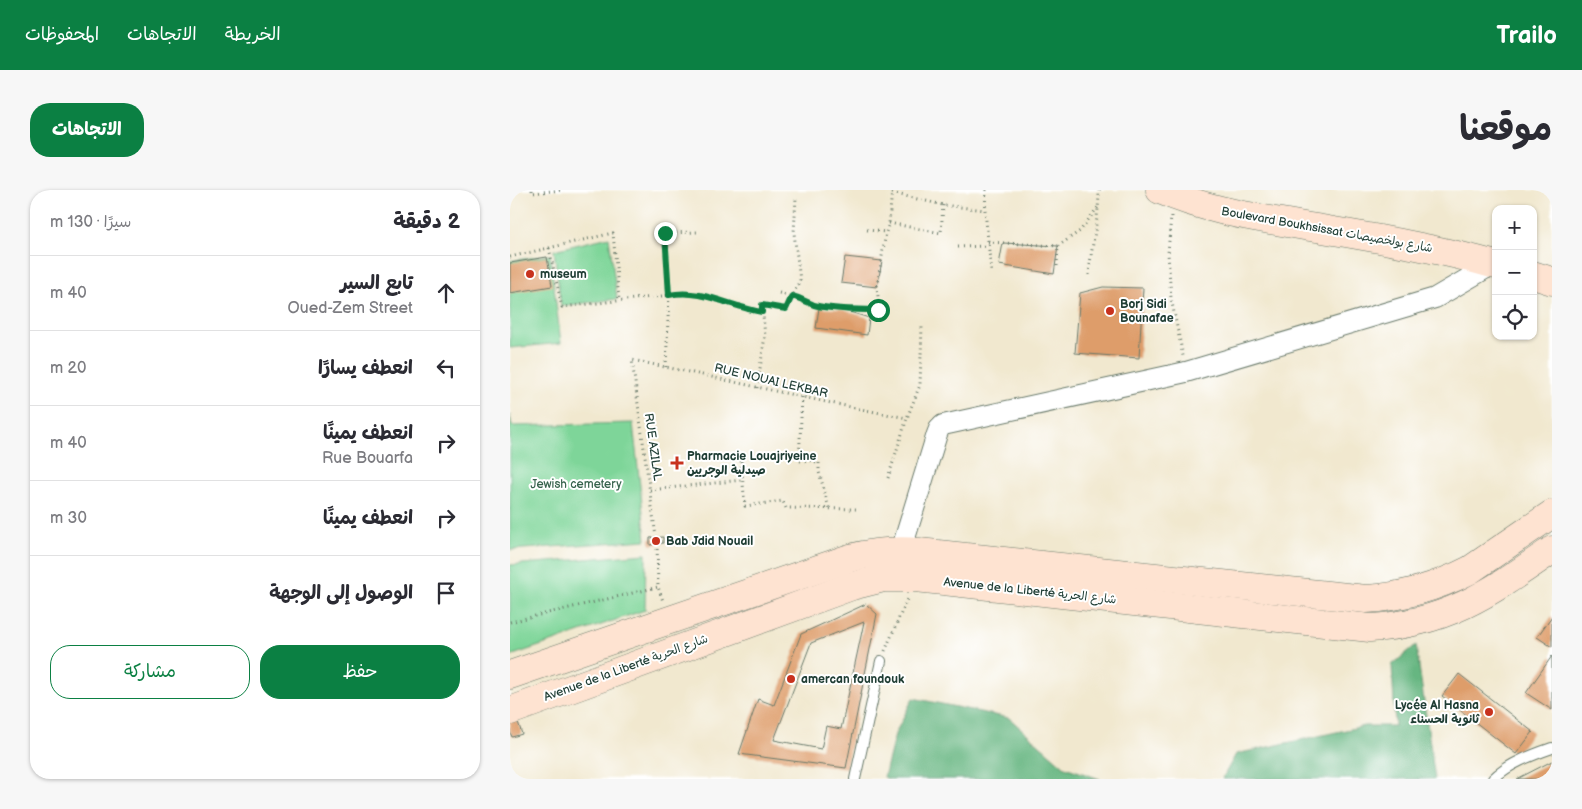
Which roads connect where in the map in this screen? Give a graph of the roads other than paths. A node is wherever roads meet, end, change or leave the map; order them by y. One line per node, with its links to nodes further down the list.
1 (1166, 193): 2 (main road, Boulevard Boukhsissat شارع بولخصيصات)
2 (1492, 263)
3 (1492, 266): 6 (street)
4 (1552, 514): 6 (main road)
5 (1552, 550): 9 (main road, Avenue de la Liberté شارع الحرية)
6 (901, 551): 8 (main road)
7 (881, 661): 11 (lane)
8 (510, 675)
9 (510, 711)
10 (1552, 748): 12 (lane)
11 (855, 779)
12 (1493, 779)

